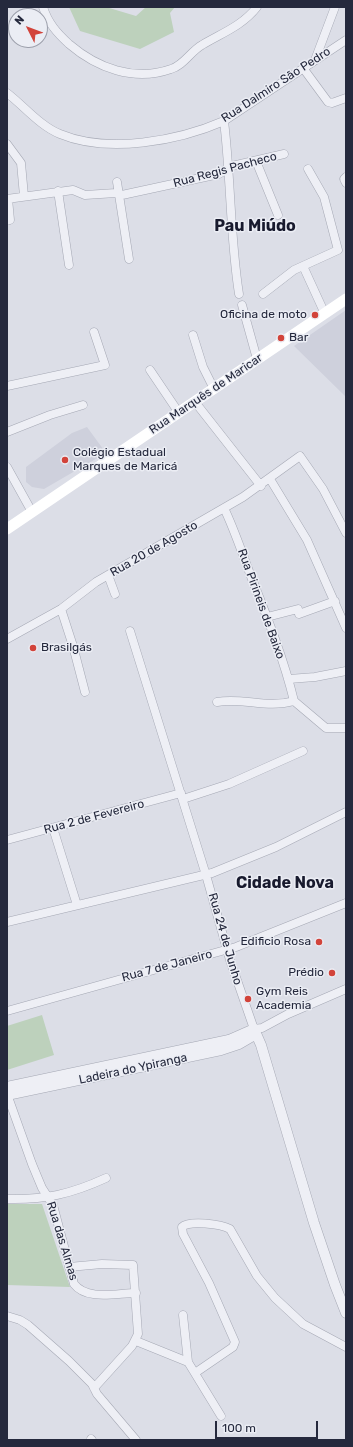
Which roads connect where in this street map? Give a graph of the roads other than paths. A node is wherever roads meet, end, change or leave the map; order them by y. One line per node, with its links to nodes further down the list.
1 (43, 7): 2 (street)
2 (257, 7)
3 (335, 7): 5 (street)
4 (346, 40): 5 (street, Rua Dalmiro São Pedro)
5 (315, 60): 6 (street, Rua Dalmiro São Pedro)
6 (303, 68): 8 (street); 9 (street, Rua Dalmiro São Pedro)
7 (7, 93): 9 (street, Rua Dalmiro São Pedro)
8 (346, 98)
9 (224, 121): 13 (street)
10 (7, 144): 18 (street)
11 (284, 154): 12 (street, Rua Regis Pacheco)
12 (256, 161): 13 (street, Rua Regis Pacheco); 20 (street)
13 (228, 169): 17 (street, Rua Regis Pacheco); 25 (street)
14 (308, 169): 24 (street)
15 (118, 182): 17 (street)
16 (58, 192): 17 (street, Rua Regis Pacheco); 18 (street, Rua Regis Pacheco); 23 (street)
17 (119, 194): 22 (street)
18 (24, 196): 19 (street, Rua Regis Pacheco)
19 (8, 199): 21 (street)
20 (278, 215)
21 (10, 220)
22 (129, 259)
23 (70, 265)
24 (303, 266): 26 (street); 29 (street)
25 (240, 294)
26 (263, 294)
27 (346, 299): 29 (main road, Rua Marquês de Maricar)
28 (242, 305): 32 (street)
29 (325, 314): 32 (main road, Rua Marquês de Maricar)
30 (94, 332): 34 (street)
31 (193, 335): 35 (street)
32 (257, 359): 35 (main road, Rua Marquês de Maricar)
33 (150, 370): 38 (street)
34 (7, 386)
35 (214, 389): 36 (main road, Rua Marquês de Maricar)
36 (195, 402): 38 (main road, Rua Marquês de Maricar); 42 (street)
37 (83, 405): 39 (street)
38 (179, 413): 44 (main road, Rua Marquês de Maricar)
39 (7, 432)
40 (7, 467): 44 (street)
41 (270, 479): 42 (street, Rua 20 de Agosto); 45 (street, Rua 20 de Agosto); 50 (street)
42 (261, 486): 43 (street, Rua 20 de Agosto)
43 (224, 508): 48 (street, Rua 20 de Agosto); 52 (street, Rua Pirineis de Baixo)
44 (32, 512): 46 (main road, Rua Marquês de Maricar)
45 (344, 523): 47 (street)
46 (7, 529)
47 (346, 533)
48 (108, 575): 49 (street); 51 (street, Rua 20 de Agosto)
49 (115, 594)
50 (335, 601): 52 (street); 53 (street)
51 (61, 609): 55 (street, Rua 20 de Agosto); 58 (street)
52 (267, 617): 57 (street, Rua Pirineis de Baixo)
53 (346, 628)
54 (130, 631): 63 (street, Rua 24 de Junho)
55 (7, 639)
56 (346, 670): 57 (street)
57 (289, 679): 59 (street, Rua Pirineis de Baixo)
58 (85, 692)
59 (294, 701): 60 (street); 61 (street)
60 (217, 702)
61 (346, 728)
62 (303, 751): 63 (street, Rua 2 de Fevereiro)
63 (182, 796): 65 (street, Rua 2 de Fevereiro); 67 (street, Rua 24 de Junho)
64 (346, 812): 67 (street)
65 (52, 828): 66 (street, Rua 2 de Fevereiro); 69 (street)
66 (7, 840)
67 (206, 875): 69 (street); 71 (street, Rua 24 de Junho)
68 (346, 903): 71 (street, Rua 7 de Janeiro)
69 (77, 905): 70 (street)
70 (7, 922)
71 (227, 950): 73 (street, Rua 7 de Janeiro); 74 (street, Rua 24 de Junho)
72 (346, 989): 74 (street)
73 (7, 1011)
74 (258, 1030): 75 (street, Ladeira do Ypiranga); 83 (street, Rua 24 de Junho)
75 (230, 1044): 76 (street, Ladeira do Ypiranga); 77 (street, Ladeira do Ypiranga)
76 (7, 1087)
77 (7, 1095): 79 (street, Rua das Almas)
78 (106, 1178): 79 (street)
79 (49, 1197): 80 (street); 81 (street, Rua das Almas)
80 (7, 1199)
81 (69, 1267): 82 (street, Rua das Almas); 82 (street)
82 (136, 1293): 86 (street)
83 (346, 1313)
84 (183, 1315): 88 (street)
85 (7, 1316): 90 (street)
86 (136, 1341): 88 (street); 90 (street)
87 (346, 1347): 89 (street)
88 (188, 1362): 89 (street)
89 (195, 1373): 91 (street)
90 (94, 1388): 92 (street)
91 (222, 1416)
92 (136, 1440)

